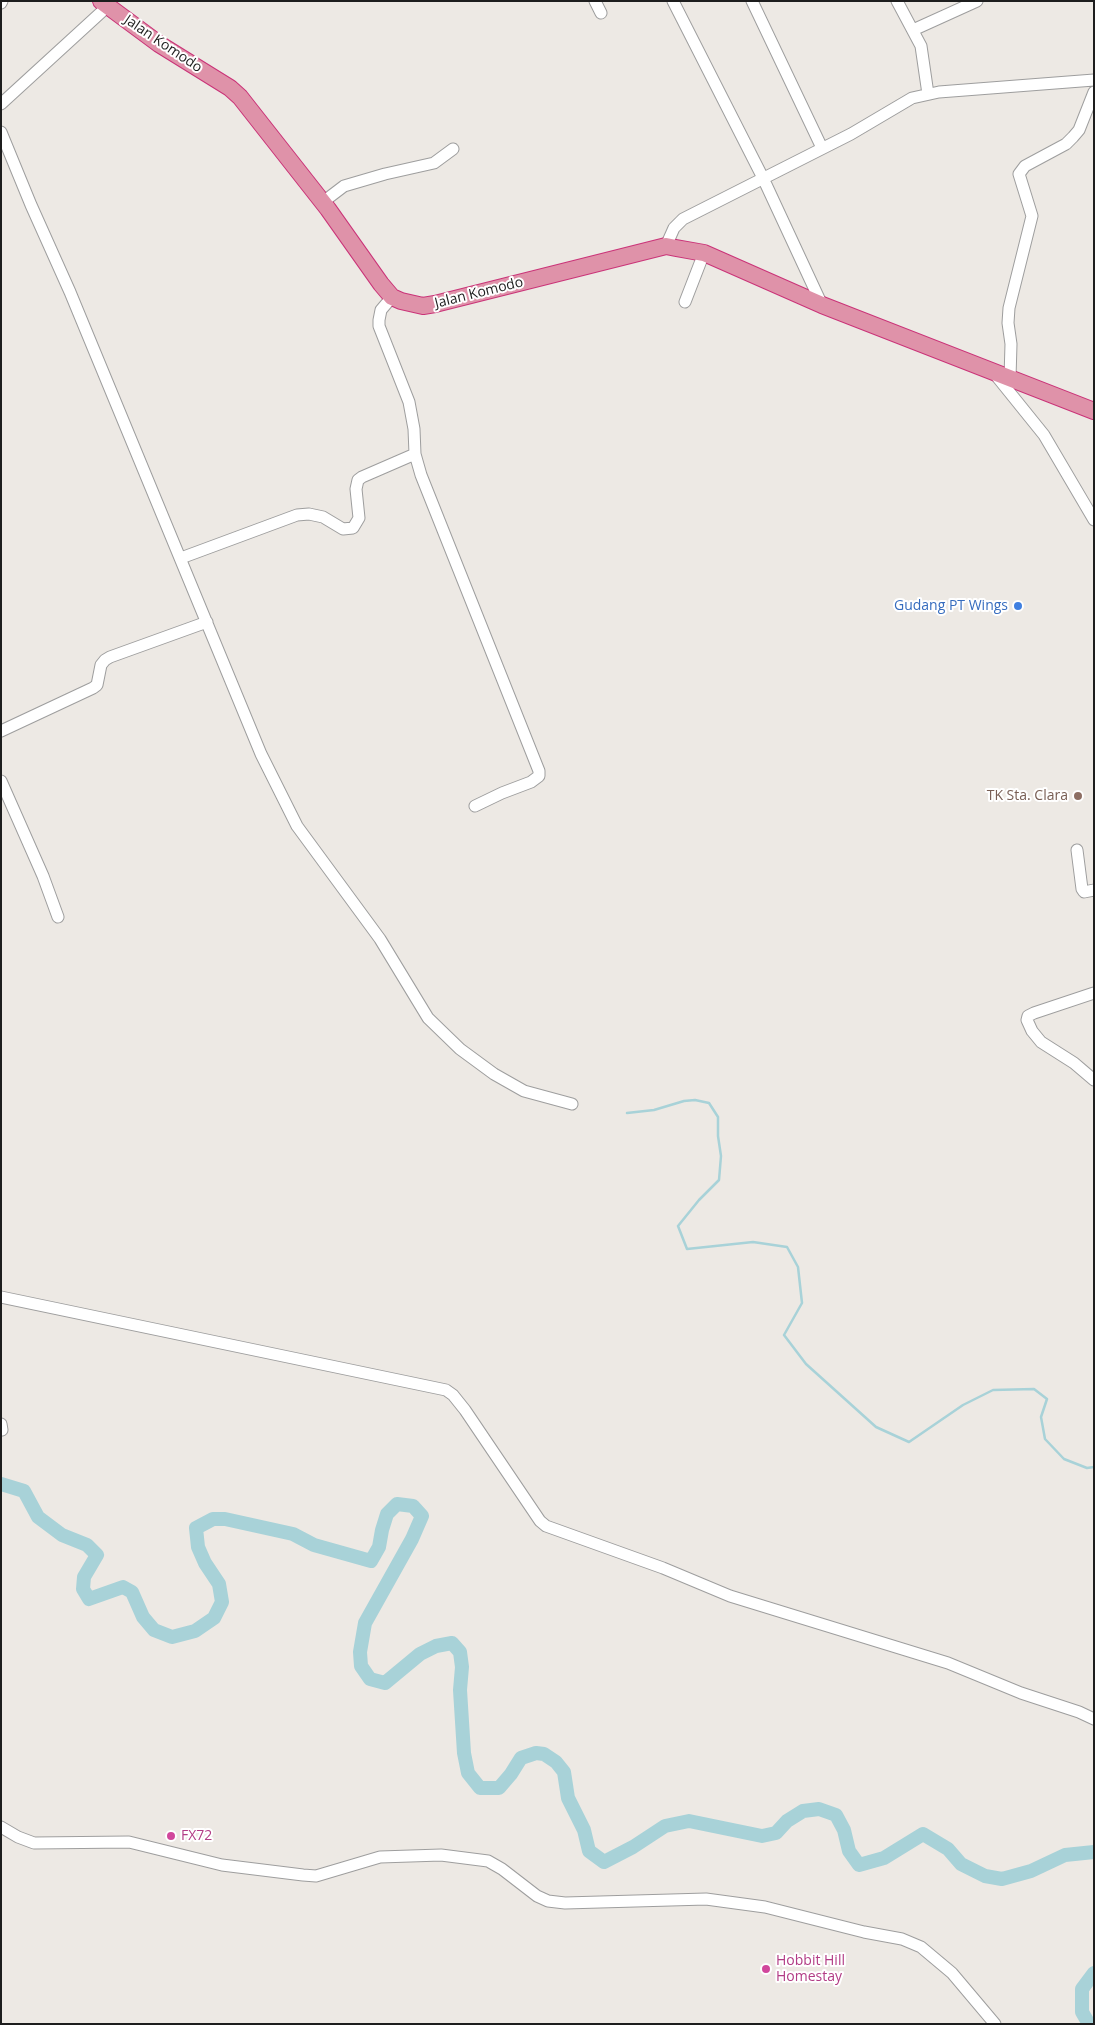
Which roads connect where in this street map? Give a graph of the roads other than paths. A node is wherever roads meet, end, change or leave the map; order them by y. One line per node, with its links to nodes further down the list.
1 (594, 1): 7 (street)
2 (673, 1): 16 (street)
3 (752, 1): 15 (street)
4 (897, 1): 8 (street)
5 (977, 1): 8 (street)
6 (105, 4): 12 (street); 17 (highway, Jalan Komodo)
7 (601, 13)
8 (912, 30): 11 (street)
9 (1094, 80): 11 (street)
10 (1094, 92): 24 (street)
11 (928, 94): 15 (street)
12 (1, 104)
13 (1, 132): 28 (street)
14 (453, 148): 17 (street)
15 (822, 148): 16 (street)
16 (763, 178): 18 (street); 22 (street)
17 (323, 202): 20 (highway, Jalan Komodo)
18 (666, 246): 19 (highway, Jalan Komodo); 20 (highway, Jalan Komodo)
19 (704, 253): 21 (street); 22 (highway, Jalan Komodo)
20 (392, 297): 26 (street)
21 (685, 302)
22 (822, 305): 23 (highway, Jalan Komodo)
23 (993, 372): 24 (highway, Jalan Komodo); 27 (street)
24 (1010, 378): 25 (highway, Jalan Komodo)
25 (1094, 411)
26 (416, 454): 28 (street); 32 (street)
27 (1094, 520)
28 (181, 558): 29 (street)
29 (207, 622): 30 (street); 38 (street)
30 (1, 731)
31 (2, 787): 35 (street)
32 (475, 806)
33 (1077, 850): 34 (street)
34 (1094, 890)
35 (58, 917)
36 (1094, 993): 37 (street)
37 (1094, 1080)
38 (572, 1104)
39 (1, 1297): 42 (street)
40 (1, 1424): 41 (street)
41 (2, 1430)
42 (1094, 1719)
43 (1, 1827): 44 (street)
44 (994, 2024)

